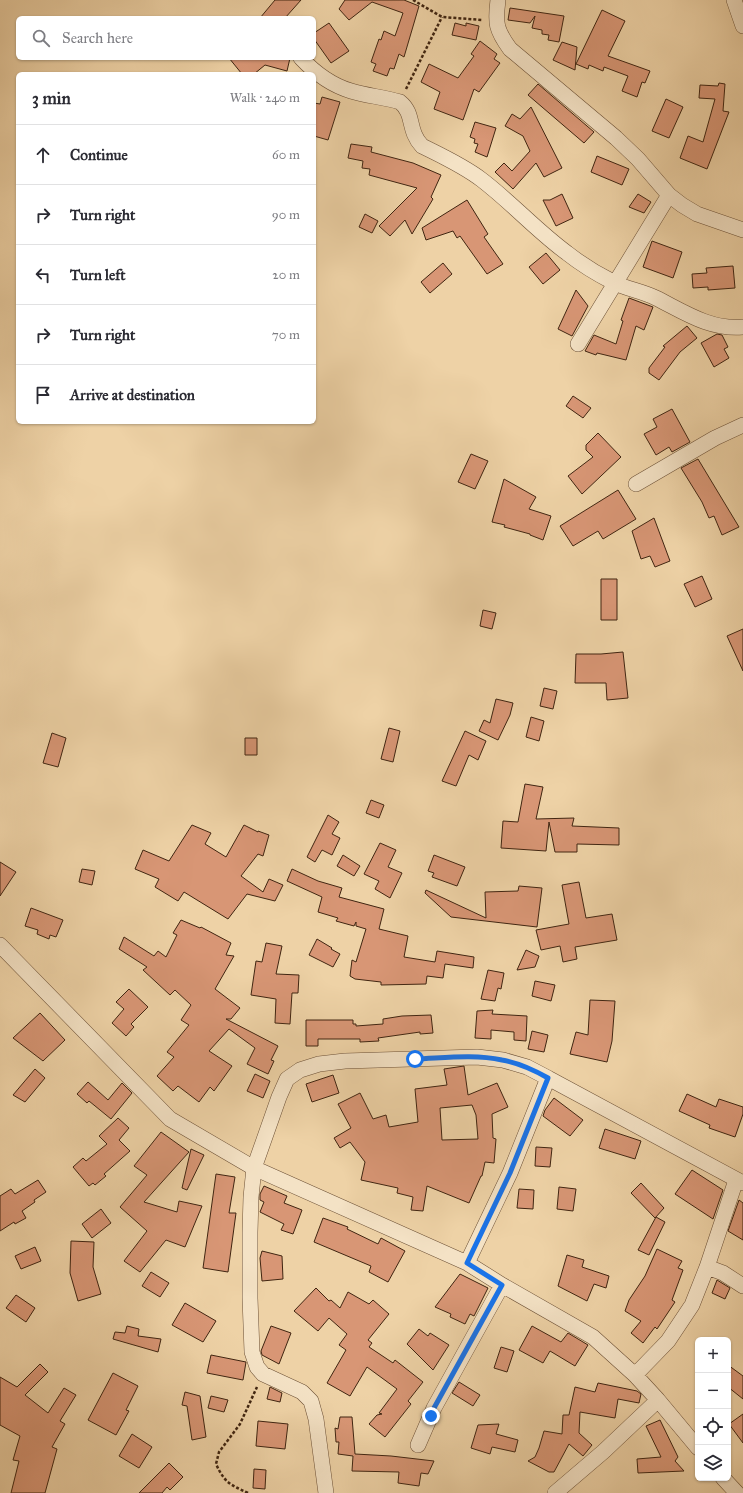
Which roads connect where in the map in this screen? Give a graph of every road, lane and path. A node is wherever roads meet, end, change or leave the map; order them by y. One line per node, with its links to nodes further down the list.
1 (413, 0): 4 (path)
2 (498, 0): 5 (street)
3 (734, 0): 6 (street)
4 (442, 17): 5 (path); 10 (path)
5 (497, 23): 11 (street)
6 (743, 26)
7 (303, 60): 9 (street)
8 (316, 72): 10 (street)
9 (316, 72)
10 (400, 102): 13 (street)
11 (669, 195): 12 (street); 13 (street)
12 (743, 230)
13 (614, 283): 14 (street); 15 (street)
14 (743, 327)
15 (578, 344)
16 (743, 425): 17 (street)
17 (636, 484)
18 (0, 945): 20 (street)
19 (548, 1078): 20 (street); 21 (street); 22 (street)
20 (254, 1168): 22 (street); 26 (street)
21 (739, 1181): 23 (street)
22 (467, 1263): 24 (street)
23 (707, 1267): 25 (street); 27 (street)
24 (502, 1285): 27 (street); 29 (street)
25 (743, 1286)
26 (262, 1374): 32 (path); 33 (street)
27 (635, 1375): 28 (street)
28 (658, 1400): 30 (street); 34 (street)
29 (418, 1445)
30 (696, 1445)
31 (726, 1481): 35 (street)
32 (248, 1493)
33 (326, 1493)
34 (556, 1493)
35 (737, 1493)

